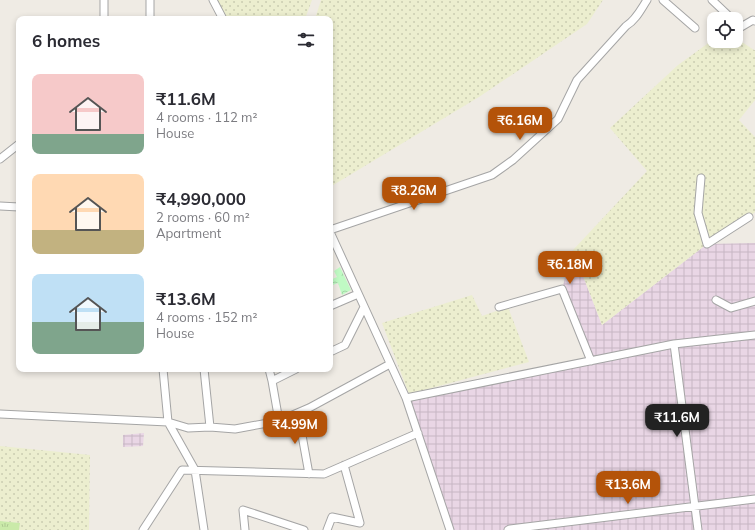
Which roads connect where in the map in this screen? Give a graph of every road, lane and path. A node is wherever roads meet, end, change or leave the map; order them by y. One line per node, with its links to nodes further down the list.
1 (104, 0): 8 (street)
2 (150, 0): 9 (street)
3 (213, 0): 10 (street)
4 (647, 0): 20 (street)
5 (663, 0): 13 (street)
6 (712, 0): 7 (street)
7 (725, 12)
8 (104, 16)
9 (150, 16)
10 (221, 16)
11 (755, 21): 12 (street)
12 (743, 24)
13 (695, 28)
14 (16, 147): 15 (street)
15 (0, 160)
16 (701, 178): 19 (street)
17 (0, 206): 18 (street)
18 (16, 207)
19 (749, 217)
20 (333, 230)
21 (333, 238): 22 (street)
22 (358, 294): 25 (street); 26 (street)
23 (716, 300): 24 (street)
24 (755, 301)
25 (333, 305)
26 (364, 307): 30 (street); 32 (street)
27 (500, 307): 31 (street)
28 (755, 335): 29 (street)
29 (674, 344): 31 (street); 49 (street)
30 (333, 351)
31 (591, 361): 38 (street)
32 (390, 364): 38 (street); 39 (street)
33 (163, 372): 42 (street)
34 (204, 372): 43 (street)
35 (270, 372): 37 (street)
36 (290, 372): 37 (street)
37 (272, 381): 41 (street)
38 (406, 398): 44 (street)
39 (298, 413): 41 (street); 47 (street)
40 (0, 414): 42 (street)
41 (279, 421): 43 (street)
42 (168, 422): 43 (street); 46 (street)
43 (210, 427)
44 (418, 433): 45 (street); 55 (street)
45 (344, 465): 47 (street); 54 (street)
46 (195, 470): 47 (street); 50 (street); 51 (street)
47 (309, 474)
48 (755, 499): 49 (street)
49 (695, 506): 56 (street); 57 (street)
50 (143, 530)
51 (204, 530)
52 (245, 530): 53 (street)
53 (304, 530)
54 (326, 530)
55 (450, 530)
56 (508, 530)
57 (698, 530)

